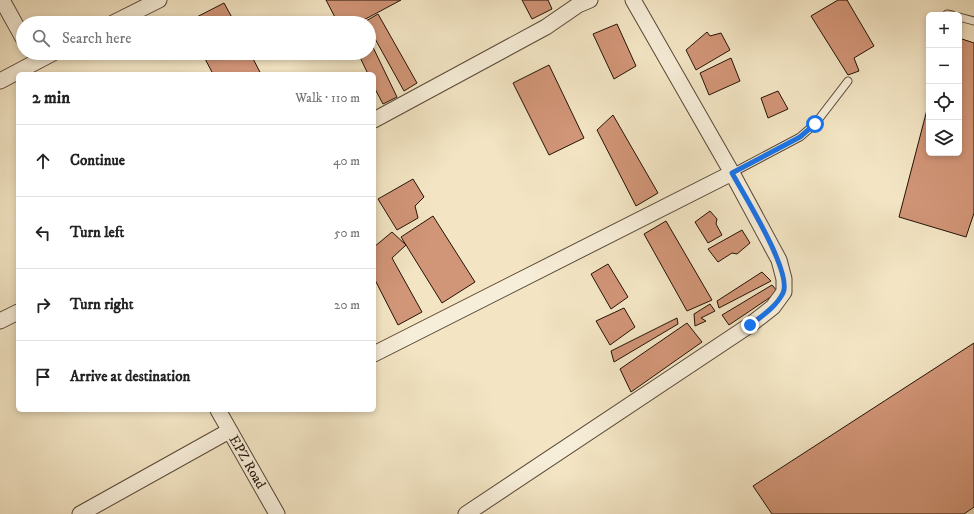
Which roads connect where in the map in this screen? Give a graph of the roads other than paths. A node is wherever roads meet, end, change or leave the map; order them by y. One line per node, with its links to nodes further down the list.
1 (2, 0): 8 (street)
2 (159, 0): 5 (street)
3 (590, 0): 14 (street)
4 (634, 0): 15 (street)
5 (127, 16)
6 (962, 18): 7 (lane)
7 (974, 21)
8 (16, 25)
9 (36, 63): 10 (street)
10 (18, 72)
11 (16, 73): 12 (street)
12 (0, 81)
13 (848, 81): 15 (lane)
14 (376, 119)
15 (732, 173): 18 (street); 23 (street)
16 (16, 313): 17 (street)
17 (0, 321)
18 (376, 353)
19 (219, 412): 20 (street, EPZ Road)
20 (229, 431): 21 (street); 22 (street, EPZ Road)
21 (80, 514)
22 (277, 514)
23 (466, 514)

